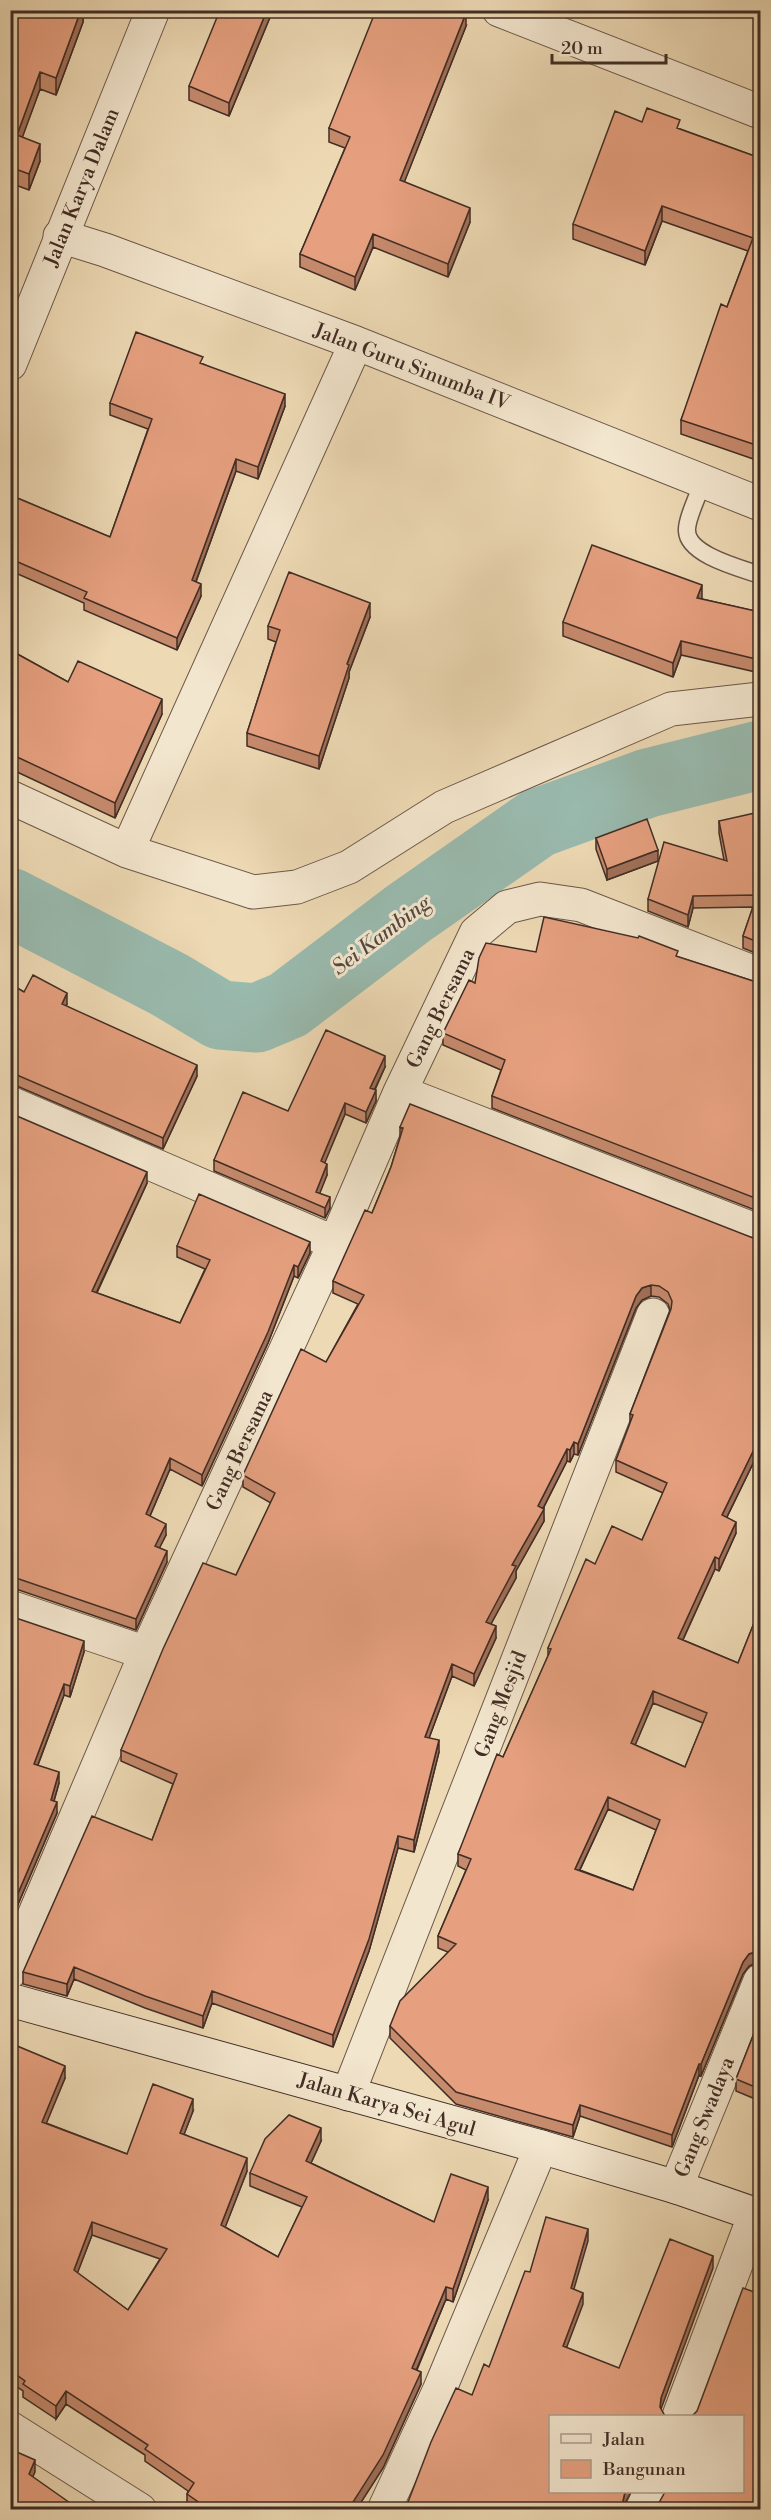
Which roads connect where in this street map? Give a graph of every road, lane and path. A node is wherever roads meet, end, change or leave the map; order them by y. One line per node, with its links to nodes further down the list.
1 (153, 10): 4 (street, Jalan Karya Dalam)
2 (498, 10): 3 (street)
3 (760, 112)
4 (60, 236): 5 (street, Jalan Guru Sinumba IV); 6 (street, Jalan Karya Dalam)
5 (356, 343): 7 (street, Jalan Guru Sinumba IV); 12 (street)
6 (10, 364)
7 (703, 482): 8 (street, Jalan Guru Sinumba IV); 9 (lane)
8 (760, 504)
9 (760, 575)
10 (760, 699): 12 (street)
11 (10, 797): 12 (street)
12 (127, 852)
13 (760, 975): 14 (street, Gang Bersama)
14 (400, 1092): 16 (street); 17 (street, Gang Bersama)
15 (10, 1103): 17 (street)
16 (760, 1232)
17 (335, 1243): 20 (street, Gang Bersama)
18 (653, 1315): 24 (street, Gang Mesjid)
19 (10, 1607): 20 (street)
20 (146, 1653): 21 (street, Gang Bersama)
21 (10, 1972)
22 (760, 1981): 26 (street, Gang Swadaya)
23 (10, 2000): 24 (street, Jalan Karya Sei Agul)
24 (348, 2094): 25 (street, Jalan Karya Sei Agul)
25 (541, 2147): 26 (street, Jalan Karya Sei Agul); 32 (street)
26 (676, 2187): 27 (street, Jalan Karya Sei Agul)
27 (758, 2215): 28 (street)
28 (680, 2415)
29 (10, 2428): 31 (street)
30 (650, 2493): 33 (street)
31 (141, 2510)
32 (384, 2510)
33 (642, 2510)

